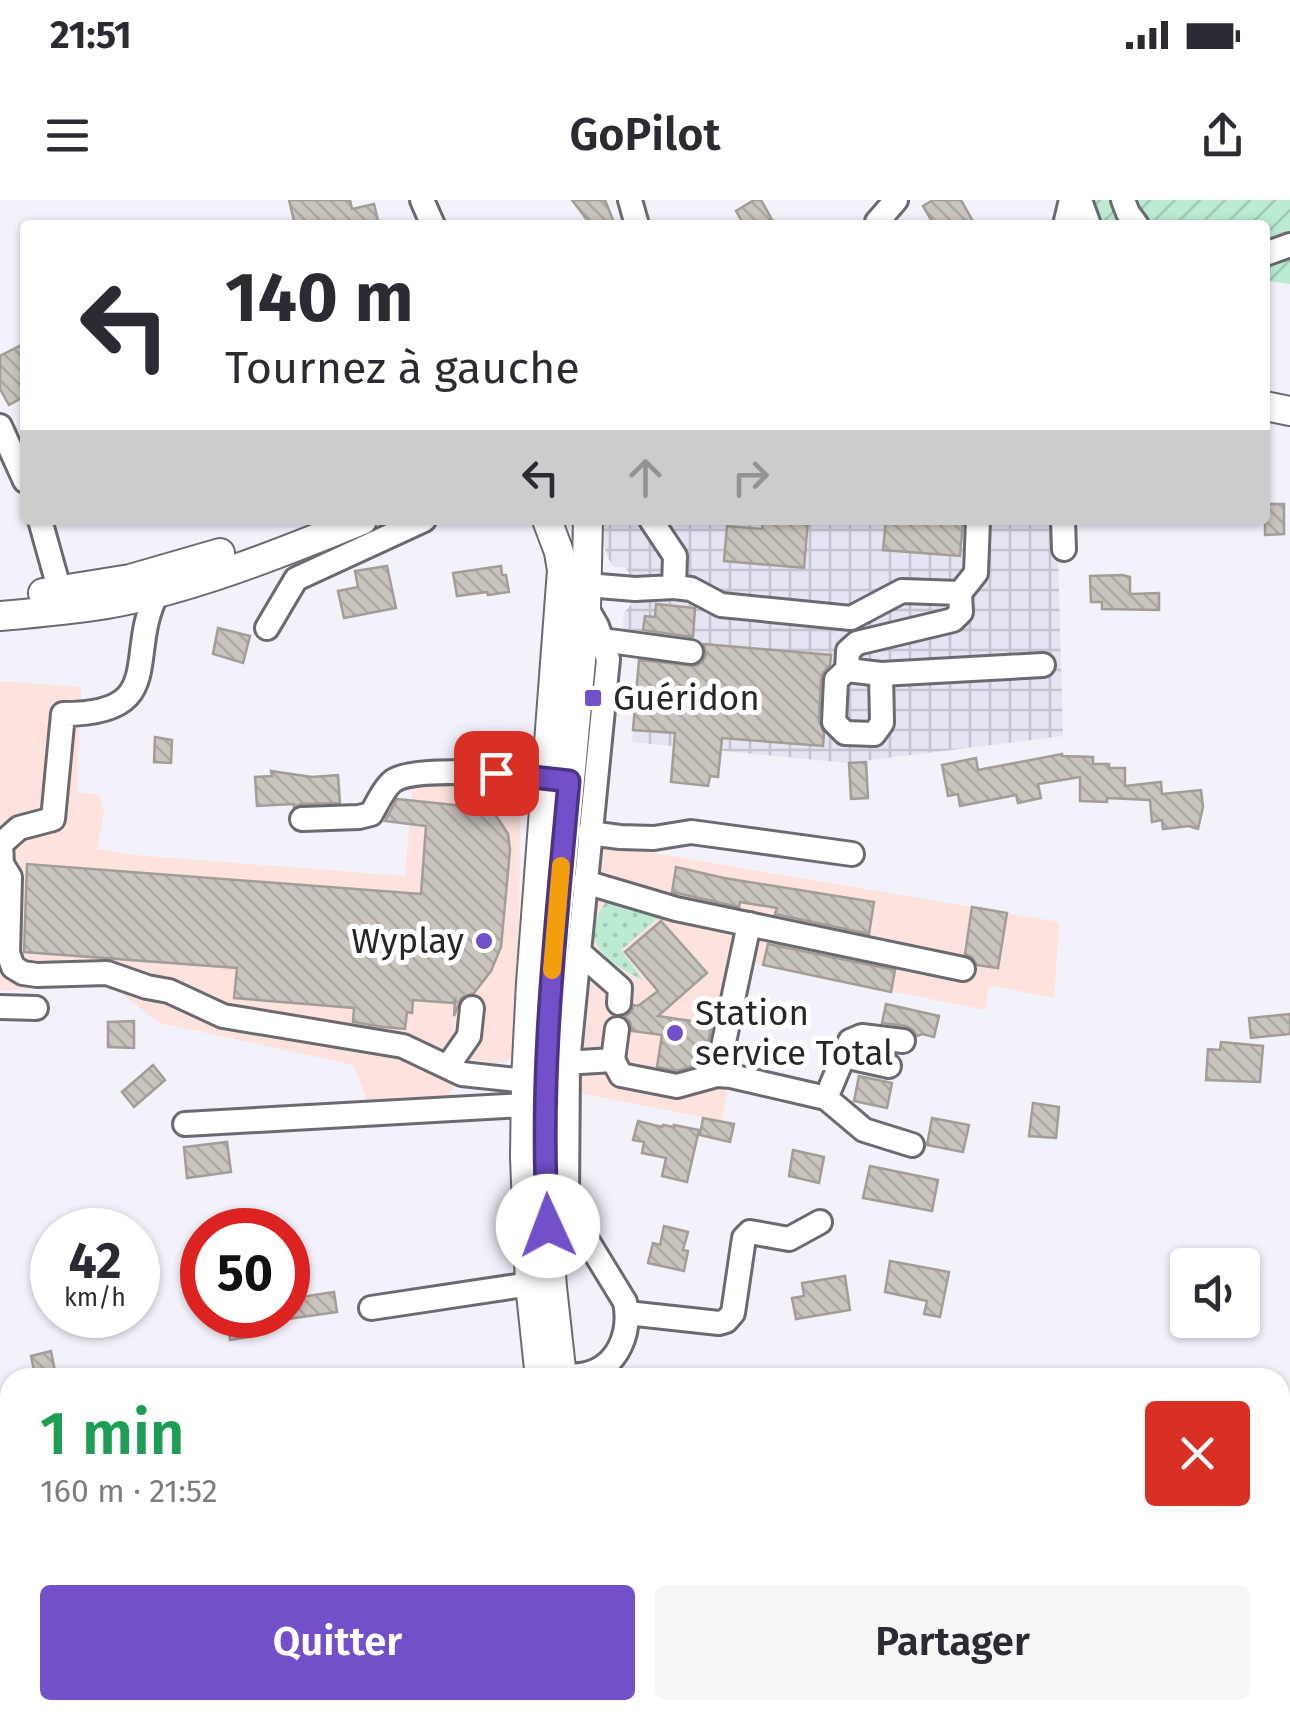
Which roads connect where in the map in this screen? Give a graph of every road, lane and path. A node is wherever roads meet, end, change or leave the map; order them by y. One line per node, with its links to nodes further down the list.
1 (896, 200): 2 (street)
2 (875, 216)
3 (0, 426): 4 (street)
4 (20, 470)
5 (41, 525): 20 (street)
6 (306, 525): 20 (main road)
7 (350, 525): 16 (main road)
8 (413, 525): 23 (street)
9 (549, 525): 30 (main road)
10 (588, 525): 18 (main road)
11 (654, 525): 15 (street)
12 (978, 525): 17 (street)
13 (1062, 525): 14 (street)
14 (1064, 549)
15 (674, 588): 17 (street); 18 (street)
16 (158, 592): 21 (main road); 25 (street)
17 (960, 594): 28 (street)
18 (586, 596): 24 (street); 30 (main road)
19 (0, 597): 20 (main road)
20 (63, 600): 21 (main road); 22 (main road)
21 (109, 604): 25 (street)
22 (0, 616)
23 (267, 628)
24 (602, 640): 26 (street); 32 (street)
25 (142, 648): 46 (street)
26 (692, 652)
27 (1043, 665): 29 (street)
28 (846, 670): 29 (street); 29 (street)
29 (881, 674)
30 (558, 780): 31 (street); 49 (main road)
31 (302, 819)
32 (589, 833): 33 (street); 34 (street)
33 (852, 854)
34 (584, 882): 35 (street); 36 (street)
35 (749, 924): 37 (street); 48 (street)
36 (579, 952): 38 (street); 49 (street)
37 (964, 969)
38 (619, 1003)
39 (0, 1007): 40 (street)
40 (36, 1008)
41 (472, 1008): 46 (street)
42 (616, 1029): 45 (street)
43 (903, 1042): 44 (street)
44 (844, 1056): 47 (street); 50 (street)
45 (613, 1060): 48 (street); 49 (street)
46 (448, 1066): 49 (street)
47 (889, 1066)
48 (717, 1074): 50 (street)
49 (543, 1083): 51 (street); 54 (main road); 56 (street); 58 (main road)
50 (826, 1098): 52 (street)
51 (185, 1124)
52 (912, 1145)
53 (820, 1222): 56 (street)
54 (530, 1284): 55 (street); 57 (main road)
55 (371, 1308)
56 (627, 1313): 59 (street)
57 (552, 1368)
58 (554, 1368)
59 (600, 1368)

